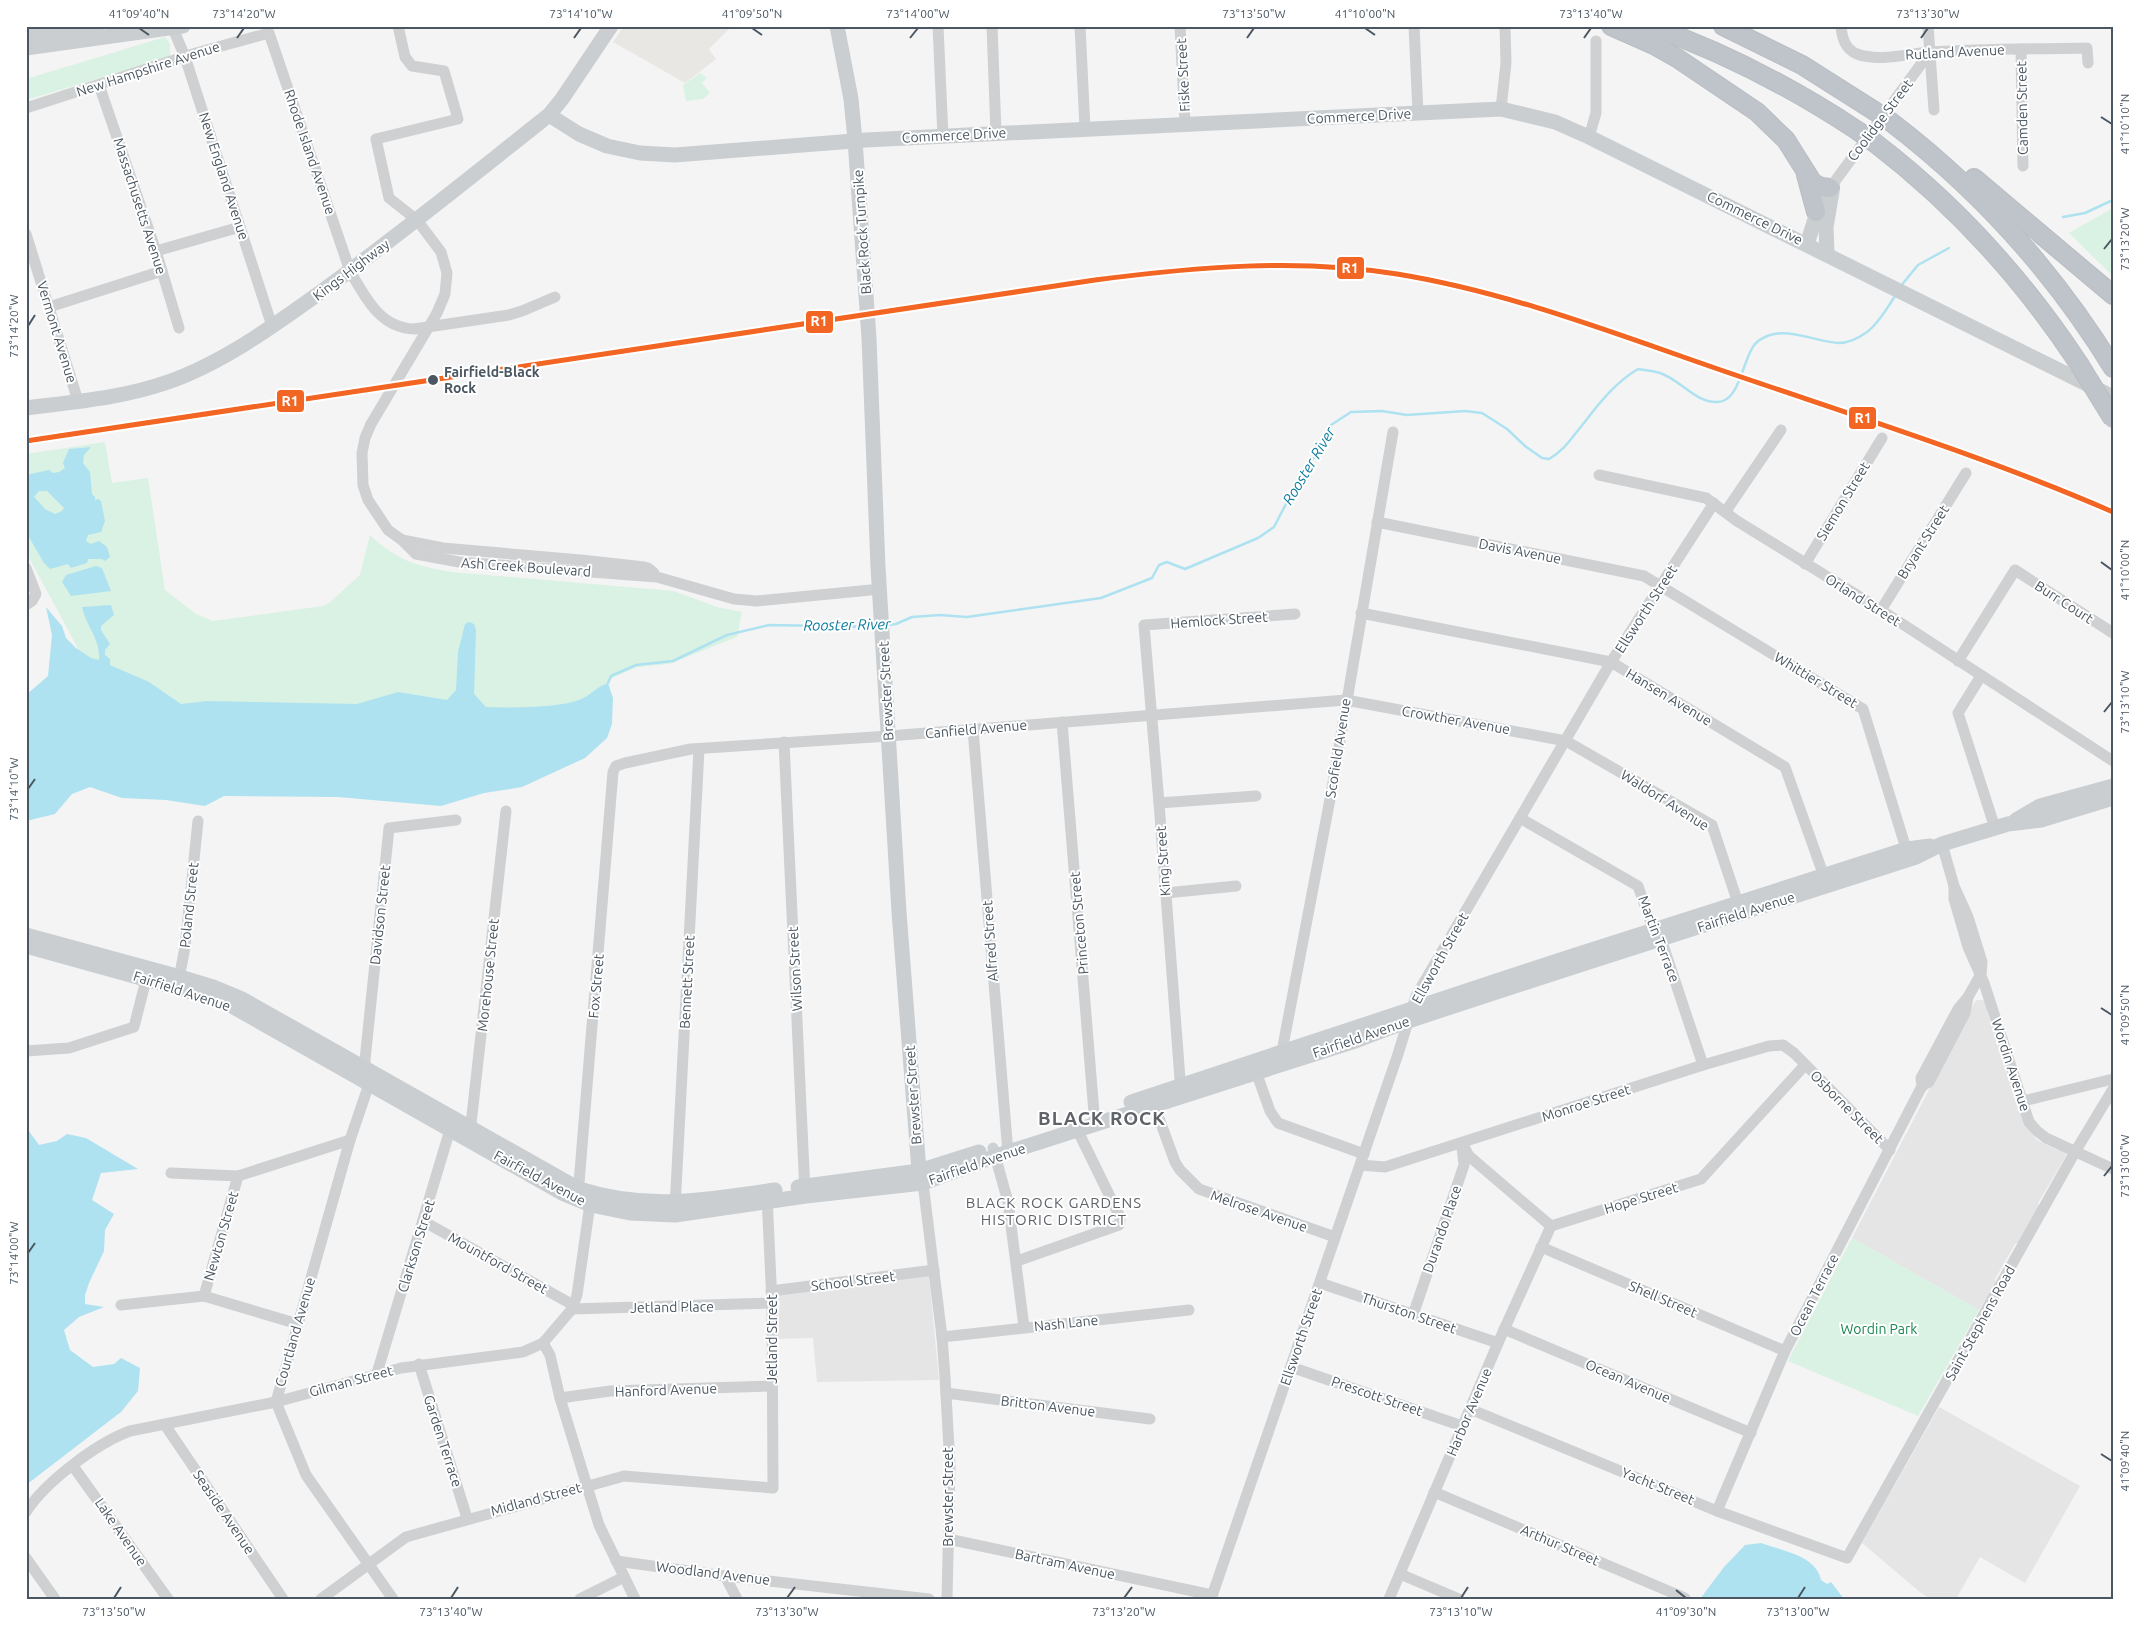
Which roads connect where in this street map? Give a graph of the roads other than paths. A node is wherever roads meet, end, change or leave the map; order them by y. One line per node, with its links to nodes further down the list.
1 (97, 26): 18 (main road)
2 (398, 26): 42 (street, Ash Creek Boulevard)
3 (611, 26): 30 (main road, Kings Highway)
4 (837, 26): 37 (main road, Black Rock Turnpike)
5 (938, 26): 35 (street)
6 (992, 26): 34 (street)
7 (1080, 26): 33 (street)
8 (1180, 26): 32 (street, Fiske Street)
9 (1414, 26): 29 (street)
10 (1505, 26): 27 (street)
11 (1611, 26): 39 (highway)
12 (1650, 26): 59 (highway, bridge)
13 (1723, 26): 31 (highway, bridge)
14 (1841, 26): 22 (street, Rutland Avenue)
15 (1928, 26): 22 (street)
16 (176, 27): 20 (main road); 23 (street, New England Avenue)
17 (269, 33): 23 (street, New Hampshire Avenue); 49 (street, Rhode Island Avenue)
18 (26, 37)
19 (1596, 41): 36 (street)
20 (26, 48)
21 (2021, 49): 22 (street, Rutland Avenue); 24 (street, Rutland Avenue); 38 (street, Camden Street)
22 (1930, 52): 28 (street); 40 (street, Coolidge Street)
23 (185, 57): 25 (street, New Hampshire Avenue); 43 (street, New England Avenue)
24 (2088, 63)
25 (98, 85): 26 (street, New Hampshire Avenue); 46 (street, Massachusetts Avenue)
26 (26, 108)
27 (1501, 110): 29 (main road, Commerce Drive); 36 (main road, Commerce Drive)
28 (1934, 110)
29 (1418, 113): 32 (main road, Commerce Drive)
30 (549, 115): 37 (main road, Commerce Drive); 42 (main road, Kings Highway)
31 (1892, 119): 50 (highway); 55 (highway)
32 (1185, 123): 33 (main road, Commerce Drive)
33 (1086, 128): 34 (main road, Commerce Drive)
34 (996, 133): 35 (main road, Commerce Drive)
35 (943, 137): 37 (main road, Commerce Drive)
36 (1589, 137): 45 (main road, Commerce Drive)
37 (855, 140): 71 (main road, Black Rock Turnpike)
38 (2024, 166)
39 (1805, 172): 40 (highway); 41 (highway)
40 (1830, 188): 41 (main road, Coolidge Street); 47 (main road)
41 (1816, 212): 45 (main road, Coolidge Street)
42 (417, 220): 49 (main road, Kings Highway); 71 (street, Ash Creek Boulevard, bridge)
43 (240, 227): 46 (street); 53 (street, New England Avenue)
44 (26, 234): 52 (street, Vermont Avenue)
45 (1807, 244): 47 (main road, Commerce Drive)
46 (156, 251): 48 (street, Massachusetts Avenue)
47 (1827, 253): 56 (main road, Commerce Drive)
48 (162, 271): 52 (street); 54 (street, Massachusetts Avenue)
49 (350, 271): 51 (street, Rhode Island Avenue); 53 (main road, Kings Highway)
50 (2113, 295)
51 (555, 297)
52 (49, 307): 57 (street, Vermont Avenue)
53 (272, 326): 57 (main road, Kings Highway)
54 (179, 328)
55 (2113, 368)
56 (2113, 397)
57 (78, 401): 58 (main road, Kings Highway)
58 (26, 408)
59 (2113, 418)
60 (1781, 430): 66 (street)
61 (1394, 432): 67 (street, Scofield Avenue)
62 (1882, 438): 68 (street, Siemon Street)
63 (1966, 473): 73 (street, Bryant Street)
64 (1599, 475): 65 (street, Orland Street)
65 (1714, 503): 66 (street, Orland Street); 70 (street, Ellsworth Street)
66 (1726, 511): 68 (street, Orland Street)
67 (1377, 522): 70 (street, Davis Avenue); 74 (street, Scofield Avenue)
68 (1804, 564): 73 (street, Orland Street)
69 (28, 571): 72 (street)
70 (1660, 586): 79 (street, Ellsworth Street); 100 (street, Whittier Street)
71 (881, 589): 85 (main road, Brewster Street)
72 (27, 604)
73 (1881, 610): 78 (street, Orland Street)
74 (1361, 613): 79 (street, Hansen Avenue); 81 (street, Scofield Avenue)
75 (1295, 614): 76 (street, Hemlock Street)
76 (1144, 626): 82 (street, King Street)
77 (2113, 633): 78 (street, Burr Court)
78 (1958, 661): 80 (street, Orland Street)
79 (1611, 662): 86 (street, Ellsworth Street); 101 (street, Hansen Avenue)
80 (1981, 676): 89 (street, Orland Street); 98 (street)
81 (1346, 700): 82 (street, Canfield Avenue); 86 (street, Crowther Avenue); 114 (street, Scofield Avenue)
82 (1150, 716): 83 (street, Canfield Avenue); 93 (street, King Street)
83 (1062, 722): 84 (street, Canfield Avenue); 124 (street, Princeton Street)
84 (973, 729): 85 (street, Canfield Avenue); 130 (street, Alfred Street)
85 (889, 736): 87 (street, Canfield Avenue); 137 (main road, Brewster Street)
86 (1566, 741): 95 (street, Ellsworth Street); 104 (street, Waldorf Avenue)
87 (784, 742): 88 (street, Canfield Avenue); 138 (street, Wilson Street)
88 (699, 749): 90 (street, Canfield Avenue); 141 (street, Bennett Street)
89 (2113, 760)
90 (613, 772): 140 (street, Fox Street)
91 (2111, 787): 98 (main road, Fairfield Avenue)
92 (1256, 796): 93 (street)
93 (1159, 803): 103 (street, King Street)
94 (506, 811): 127 (street, Morehouse Street)
95 (1520, 818): 106 (street, Martin Terrace); 112 (street, Ellsworth Street)
96 (456, 820): 118 (street, Davidson Street)
97 (198, 821): 111 (street, Poland Street)
98 (2001, 826): 99 (main road, Fairfield Avenue)
99 (1942, 844): 100 (main road, Fairfield Avenue); 110 (street, Wordin Avenue)
100 (1908, 854): 101 (main road, Fairfield Avenue)
101 (1826, 881): 104 (main road, Fairfield Avenue)
102 (1236, 886): 103 (street)
103 (1166, 893): 121 (street, King Street)
104 (1740, 908): 106 (main road, Fairfield Avenue)
105 (26, 935): 108 (main road, Fairfield Avenue)
106 (1657, 935): 112 (main road, Fairfield Avenue); 115 (street, Martin Terrace)
107 (26, 946): 108 (main road, Fairfield Avenue)
108 (58, 948): 109 (main road, Fairfield Avenue)
109 (147, 974): 111 (main road, Fairfield Avenue); 113 (street)
110 (1981, 974): 123 (street, Wordin Avenue); 131 (street, Ocean Terrace)
111 (179, 983): 118 (main road, Fairfield Avenue)
112 (1410, 1015): 114 (main road, Fairfield Avenue); 133 (street, Ellsworth Street)
113 (26, 1051)
114 (1284, 1057): 117 (main road, Fairfield Avenue)
115 (1703, 1065): 116 (street, Monroe Street); 129 (street, Monroe Street)
116 (1805, 1065): 131 (street, Osborne Street); 143 (street, Hope Street)
117 (1254, 1067): 121 (main road, Fairfield Avenue); 133 (street, Monroe Street)
118 (367, 1076): 125 (main road, Fairfield Avenue); 128 (street, Courtland Avenue)
119 (2113, 1079): 123 (street)
120 (2113, 1089): 132 (street, Saint Stephens Road)
121 (1180, 1091): 122 (main road, Fairfield Avenue)
122 (1153, 1100): 124 (main road, Fairfield Avenue); 144 (street, Melrose Avenue)
123 (2023, 1101): 132 (street, Wordin Avenue)
124 (1095, 1120): 126 (main road, Fairfield Avenue)
125 (452, 1125): 127 (main road, Fairfield Avenue); 142 (street, Clarkson Street)
126 (1075, 1125): 130 (main road, Fairfield Avenue); 146 (street)
127 (469, 1135): 140 (main road, Fairfield Avenue)
128 (350, 1140): 136 (street); 156 (street, Courtland Avenue)
129 (1462, 1143): 133 (street, Monroe Street); 143 (street); 155 (street, Durando Place)
130 (1001, 1150): 137 (main road, Fairfield Avenue); 146 (street, Alfred Street)
131 (1890, 1150): 162 (street, Ocean Terrace)
132 (2075, 1152): 134 (street, Wordin Avenue); 184 (street, Saint Stephens Road)
133 (1362, 1159): 144 (street, Ellsworth Street)
134 (2113, 1169)
135 (171, 1172): 136 (street)
136 (238, 1176): 150 (street, Newton Street)
137 (921, 1177): 138 (main road, Fairfield Avenue); 147 (street, Brewster Street)
138 (805, 1191): 139 (main road, Fairfield Avenue)
139 (767, 1196): 141 (main road, Fairfield Avenue); 149 (street, Jetland Street)
140 (584, 1197): 141 (main road, Fairfield Avenue); 153 (street)
141 (675, 1209)
142 (423, 1222): 153 (street, Mountford Street); 165 (street, Clarkson Street)
143 (1551, 1226): 145 (street, Harbor Avenue)
144 (1335, 1237): 148 (street, Ellsworth Street)
145 (1540, 1248): 158 (street, Harbor Avenue); 162 (street, Shell Street)
146 (1017, 1262): 157 (street, Alfred Street)
147 (934, 1270): 149 (street, School Street); 159 (street, Brewster Street)
148 (1320, 1283): 155 (street, Thurston Street); 164 (street, Ellsworth Street)
149 (771, 1291): 151 (street, Jetland Street)
150 (204, 1296): 152 (street); 156 (street)
151 (772, 1303): 153 (street, Jetland Place); 166 (street, Jetland Street)
152 (121, 1305)
153 (572, 1307): 160 (street)
154 (1189, 1310): 157 (street, Nash Lane)
155 (1413, 1315): 161 (street, Thurston Street)
156 (298, 1324): 169 (street, Courtland Avenue)
157 (1024, 1327): 159 (street, Nash Lane)
158 (1504, 1329): 161 (street, Harbor Avenue); 174 (street, Ocean Avenue)
159 (942, 1337): 167 (street, Brewster Street)
160 (544, 1343): 163 (street, Gilman Street); 168 (street)
161 (1498, 1343): 170 (street, Harbor Avenue)
162 (1785, 1351): 174 (street, Ocean Terrace)
163 (418, 1364): 165 (street, Gilman Street); 181 (street, Garden Terrace)
164 (1291, 1367): 173 (street, Prescott Street); 190 (street, Ellsworth Street)
165 (377, 1373): 169 (street, Gilman Street)
166 (772, 1386): 168 (street, Hanford Avenue); 177 (street, Jetland Street)
167 (946, 1393): 171 (street, Britton Avenue); 182 (street, Brewster Street)
168 (560, 1398): 176 (street)
169 (276, 1402): 172 (street, Gilman Street); 186 (street, Courtland Avenue)
170 (1470, 1409): 173 (street, Harbor Avenue); 179 (street, Yacht Street)
171 (1150, 1419)
172 (165, 1425): 175 (street, Gilman Street); 194 (street, Seaside Avenue)
173 (1462, 1426): 178 (street, Harbor Avenue)
174 (1751, 1433): 179 (street, Ocean Terrace)
175 (74, 1466): 180 (street, Gilman Street); 193 (street, Lake Avenue)
176 (587, 1485): 177 (street, Midland Street); 181 (street, Midland Street); 185 (street)
177 (773, 1488)
178 (1434, 1492): 187 (street, Harbor Avenue); 191 (street, Arthur Street)
179 (1717, 1511): 184 (street, Yacht Street)
180 (26, 1512)
181 (467, 1518): 186 (street, Midland Street)
182 (948, 1539): 190 (street, Bartram Avenue); 201 (street, Brewster Street)
183 (26, 1558): 192 (street)
184 (1847, 1558)
185 (616, 1560): 188 (street, Woodland Avenue); 189 (street)
186 (369, 1564): 195 (street, Midland Street); 196 (street, Courtland Avenue)
187 (1400, 1574): 202 (street, Harbor Avenue); 203 (street)
188 (725, 1576): 199 (street); 200 (street, Woodland Avenue)
189 (624, 1577): 197 (street); 198 (street)
190 (1211, 1597)
191 (1685, 1598)
192 (55, 1599)
193 (168, 1599)
194 (283, 1599)
195 (321, 1599)
196 (393, 1599)
197 (580, 1599)
198 (635, 1599)
199 (737, 1599)
200 (929, 1599)
201 (947, 1599)
202 (1389, 1599)
203 (1459, 1599)

